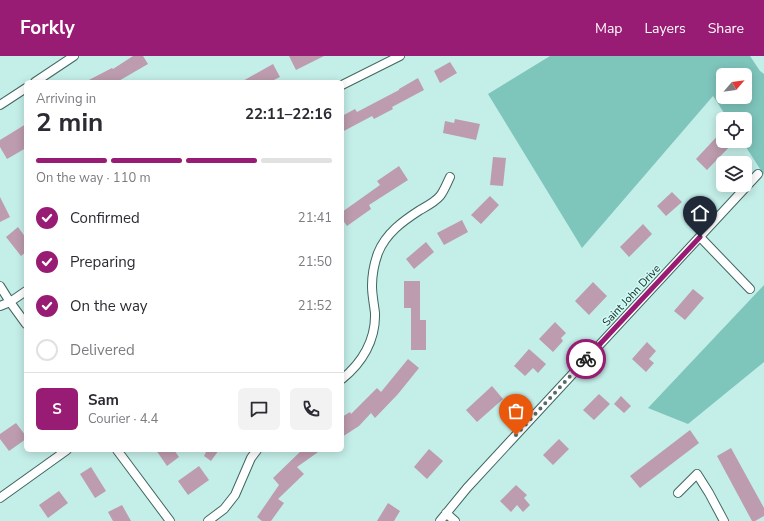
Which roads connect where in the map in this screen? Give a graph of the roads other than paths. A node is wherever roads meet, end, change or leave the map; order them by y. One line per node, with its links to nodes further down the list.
1 (74, 56): 3 (street)
2 (400, 56): 4 (street)
3 (38, 80)
4 (344, 84)
5 (24, 89): 6 (street)
6 (0, 105)
7 (758, 174): 9 (street, Saint John Drive)
8 (450, 177): 16 (street)
9 (700, 237): 11 (street); 22 (street, Saint John Drive)
10 (0, 286): 13 (street)
11 (750, 289)
12 (24, 292): 13 (street)
13 (10, 302): 14 (street); 15 (street)
14 (0, 306)
15 (24, 321)
16 (344, 377)
17 (64, 452): 21 (street)
18 (118, 452): 23 (street)
19 (256, 452): 24 (street)
20 (678, 493): 27 (street)
21 (0, 498)
22 (446, 513): 25 (street, Saint John Drive); 26 (street)
23 (170, 521)
24 (208, 521)
25 (440, 521)
26 (455, 521)
27 (724, 521)

